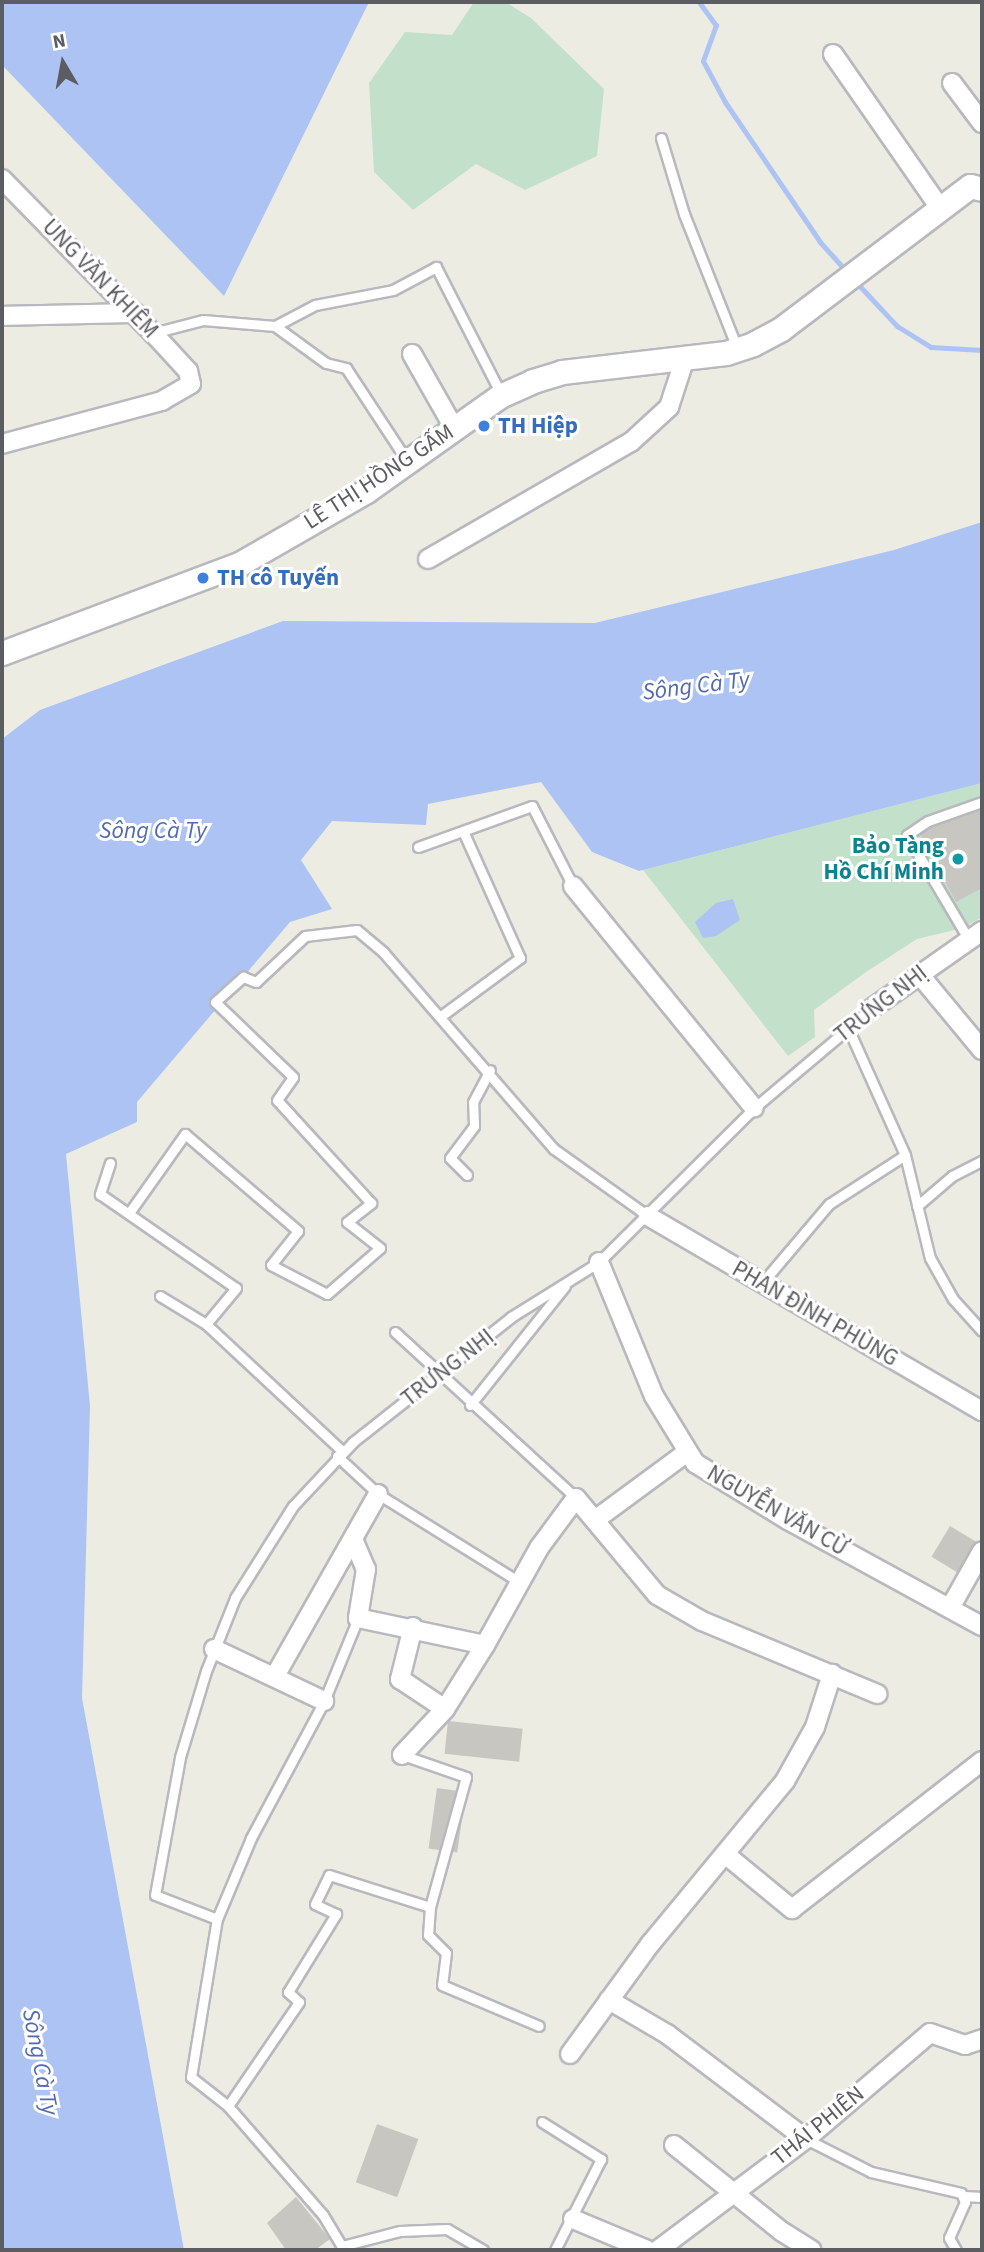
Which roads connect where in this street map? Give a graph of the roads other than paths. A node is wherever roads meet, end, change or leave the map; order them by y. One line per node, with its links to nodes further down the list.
1 (833, 54): 7 (street)
2 (952, 83): 3 (street)
3 (982, 122)
4 (661, 138): 12 (lane)
5 (2, 179): 8 (street, UNG VĂN KHIÊM)
6 (978, 183): 7 (street, LÊ THỊ HỒNG GẤM)
7 (940, 208): 12 (street, LÊ THỊ HỒNG GẤM)
8 (135, 313): 9 (street); 11 (street, UNG VĂN KHIÊM)
9 (2, 316)
10 (275, 326): 11 (lane); 15 (lane); 18 (lane)
11 (153, 333): 17 (street, UNG VĂN KHIÊM)
12 (737, 349): 14 (street, LÊ THỊ HỒNG GẤM)
13 (412, 354): 16 (street)
14 (685, 358): 15 (street, LÊ THỊ HỒNG GẤM); 19 (street)
15 (502, 395): 16 (street, LÊ THỊ HỒNG GẤM)
16 (454, 428): 18 (street, LÊ THỊ HỒNG GẤM)
17 (2, 444)
18 (408, 461): 20 (street, LÊ THỊ HỒNG GẤM)
19 (428, 559)
20 (2, 653)
21 (982, 802): 25 (lane)
22 (463, 831): 23 (lane); 24 (lane); 28 (lane)
23 (418, 847)
24 (573, 886): 32 (street)
25 (976, 935): 26 (street, TRƯNG NHỊ)
26 (919, 974): 27 (street, TRƯNG NHỊ); 30 (street)
27 (871, 1009): 29 (lane, TRƯNG NHỊ)
28 (441, 1016): 31 (lane); 38 (lane)
29 (848, 1028): 32 (lane, TRƯNG NHỊ); 33 (lane)
30 (982, 1050)
31 (490, 1070): 36 (lane); 39 (lane)
32 (754, 1108): 39 (lane, TRƯNG NHỊ)
33 (905, 1155): 37 (lane); 42 (lane)
34 (982, 1161): 37 (lane)
35 (110, 1163): 38 (lane)
36 (467, 1175)
37 (917, 1206): 45 (lane)
38 (129, 1213): 44 (lane)
39 (648, 1216): 40 (lane, TRƯNG NHỊ); 42 (street, PHAN ĐÌNH PHÙNG)
40 (599, 1262): 41 (lane, TRƯNG NHỊ); 51 (street, NGUYỄN VĂN CỪ)
41 (569, 1281): 47 (lane, TRƯNG NHỊ); 48 (lane)
42 (762, 1283): 49 (street, PHAN ĐÌNH PHÙNG)
43 (160, 1296): 44 (lane)
44 (206, 1324): 50 (lane)
45 (982, 1331)
46 (395, 1332): 47 (lane)
47 (439, 1375): 48 (lane); 50 (lane, TRƯNG NHỊ)
48 (470, 1405): 53 (lane)
49 (982, 1411)
50 (339, 1453): 52 (lane); 63 (lane, TRƯNG NHỊ)
51 (686, 1453): 54 (street); 58 (street, NGUYỄN VĂN CỪ)
52 (378, 1494): 55 (street); 57 (lane)
53 (576, 1498): 54 (street); 57 (street)
54 (595, 1520): 64 (street)
55 (353, 1539): 59 (street); 65 (street)
56 (982, 1551): 58 (street)
57 (521, 1583): 62 (street)
58 (950, 1608): 60 (street, NGUYỄN VĂN CỪ)
59 (358, 1618): 61 (street); 67 (lane)
60 (982, 1626)
61 (413, 1627): 62 (street); 68 (street)
62 (485, 1645): 68 (street)
63 (214, 1648): 65 (street); 73 (lane, TRƯNG NHỊ)
64 (832, 1674): 66 (street); 71 (street)
65 (275, 1676): 67 (street)
66 (877, 1694)
67 (324, 1701): 73 (lane)
68 (444, 1709): 69 (street)
69 (402, 1755): 72 (lane)
70 (982, 1760): 71 (street)
71 (725, 1854): 74 (street)
72 (430, 1907): 75 (lane); 78 (lane)
73 (217, 1919): 78 (lane)
74 (609, 2000): 77 (street); 80 (street)
75 (539, 2026)
76 (982, 2039): 80 (street, THÁI PHIÊN)
77 (570, 2054)
78 (228, 2106): 86 (lane)
79 (542, 2122): 85 (lane)
80 (806, 2139): 82 (street, THÁI PHIÊN); 83 (lane)
81 (674, 2144): 82 (street)
82 (736, 2190): 90 (street, THÁI PHIÊN); 91 (street)
83 (964, 2196): 84 (lane); 92 (lane)
84 (982, 2197)
85 (573, 2219): 88 (lane); 89 (street)
86 (343, 2248): 87 (lane)
87 (483, 2250)
88 (555, 2250)
89 (647, 2250)
90 (658, 2250)
91 (812, 2250)
92 (956, 2250)

